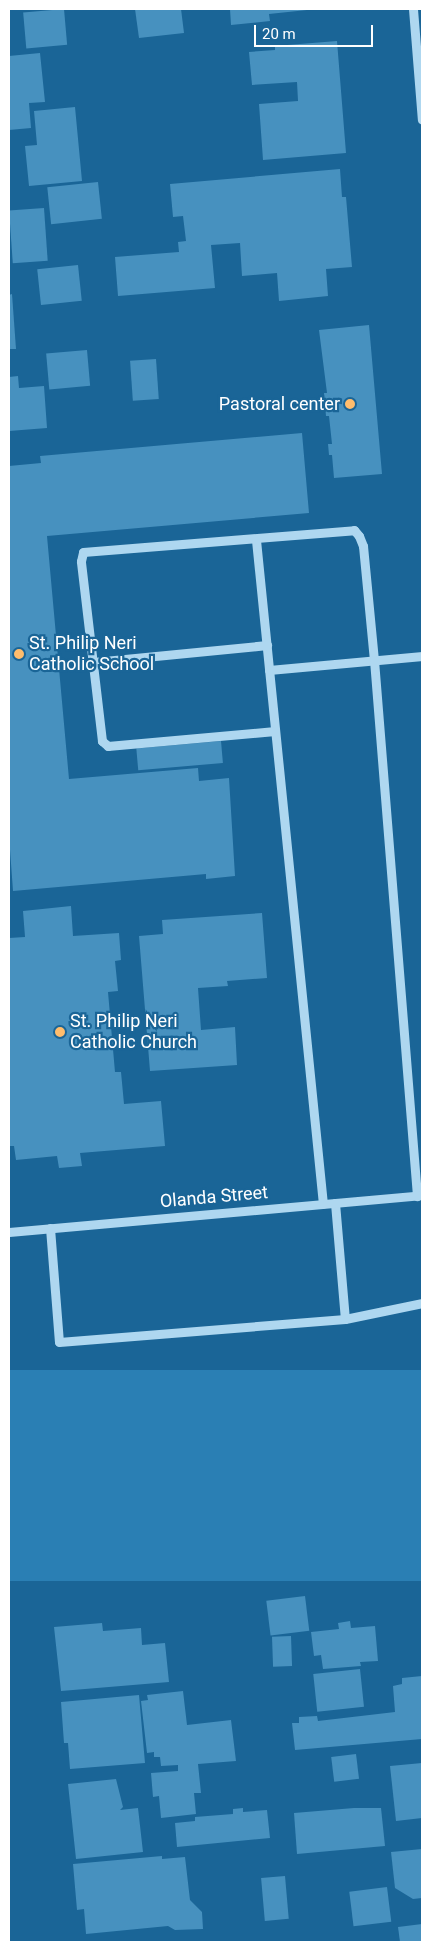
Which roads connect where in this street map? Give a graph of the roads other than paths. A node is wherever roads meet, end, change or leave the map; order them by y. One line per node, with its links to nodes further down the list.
1 (413, 9): 2 (street)
2 (422, 120)
3 (256, 540): 4 (street); 6 (street); 7 (street)
4 (267, 644): 7 (street); 8 (street)
5 (422, 656): 6 (street)
6 (374, 660): 8 (street); 10 (street)
7 (94, 662): 9 (street)
8 (269, 670): 9 (street)
9 (275, 731): 12 (street)
10 (420, 1196): 11 (street, Olanda Street)
11 (334, 1203): 12 (street, Olanda Street); 16 (street)
12 (323, 1204): 13 (street, Olanda Street)
13 (50, 1228): 14 (street, Olanda Street); 16 (street)
14 (9, 1232)
15 (422, 1304): 16 (street)
16 (345, 1319)

